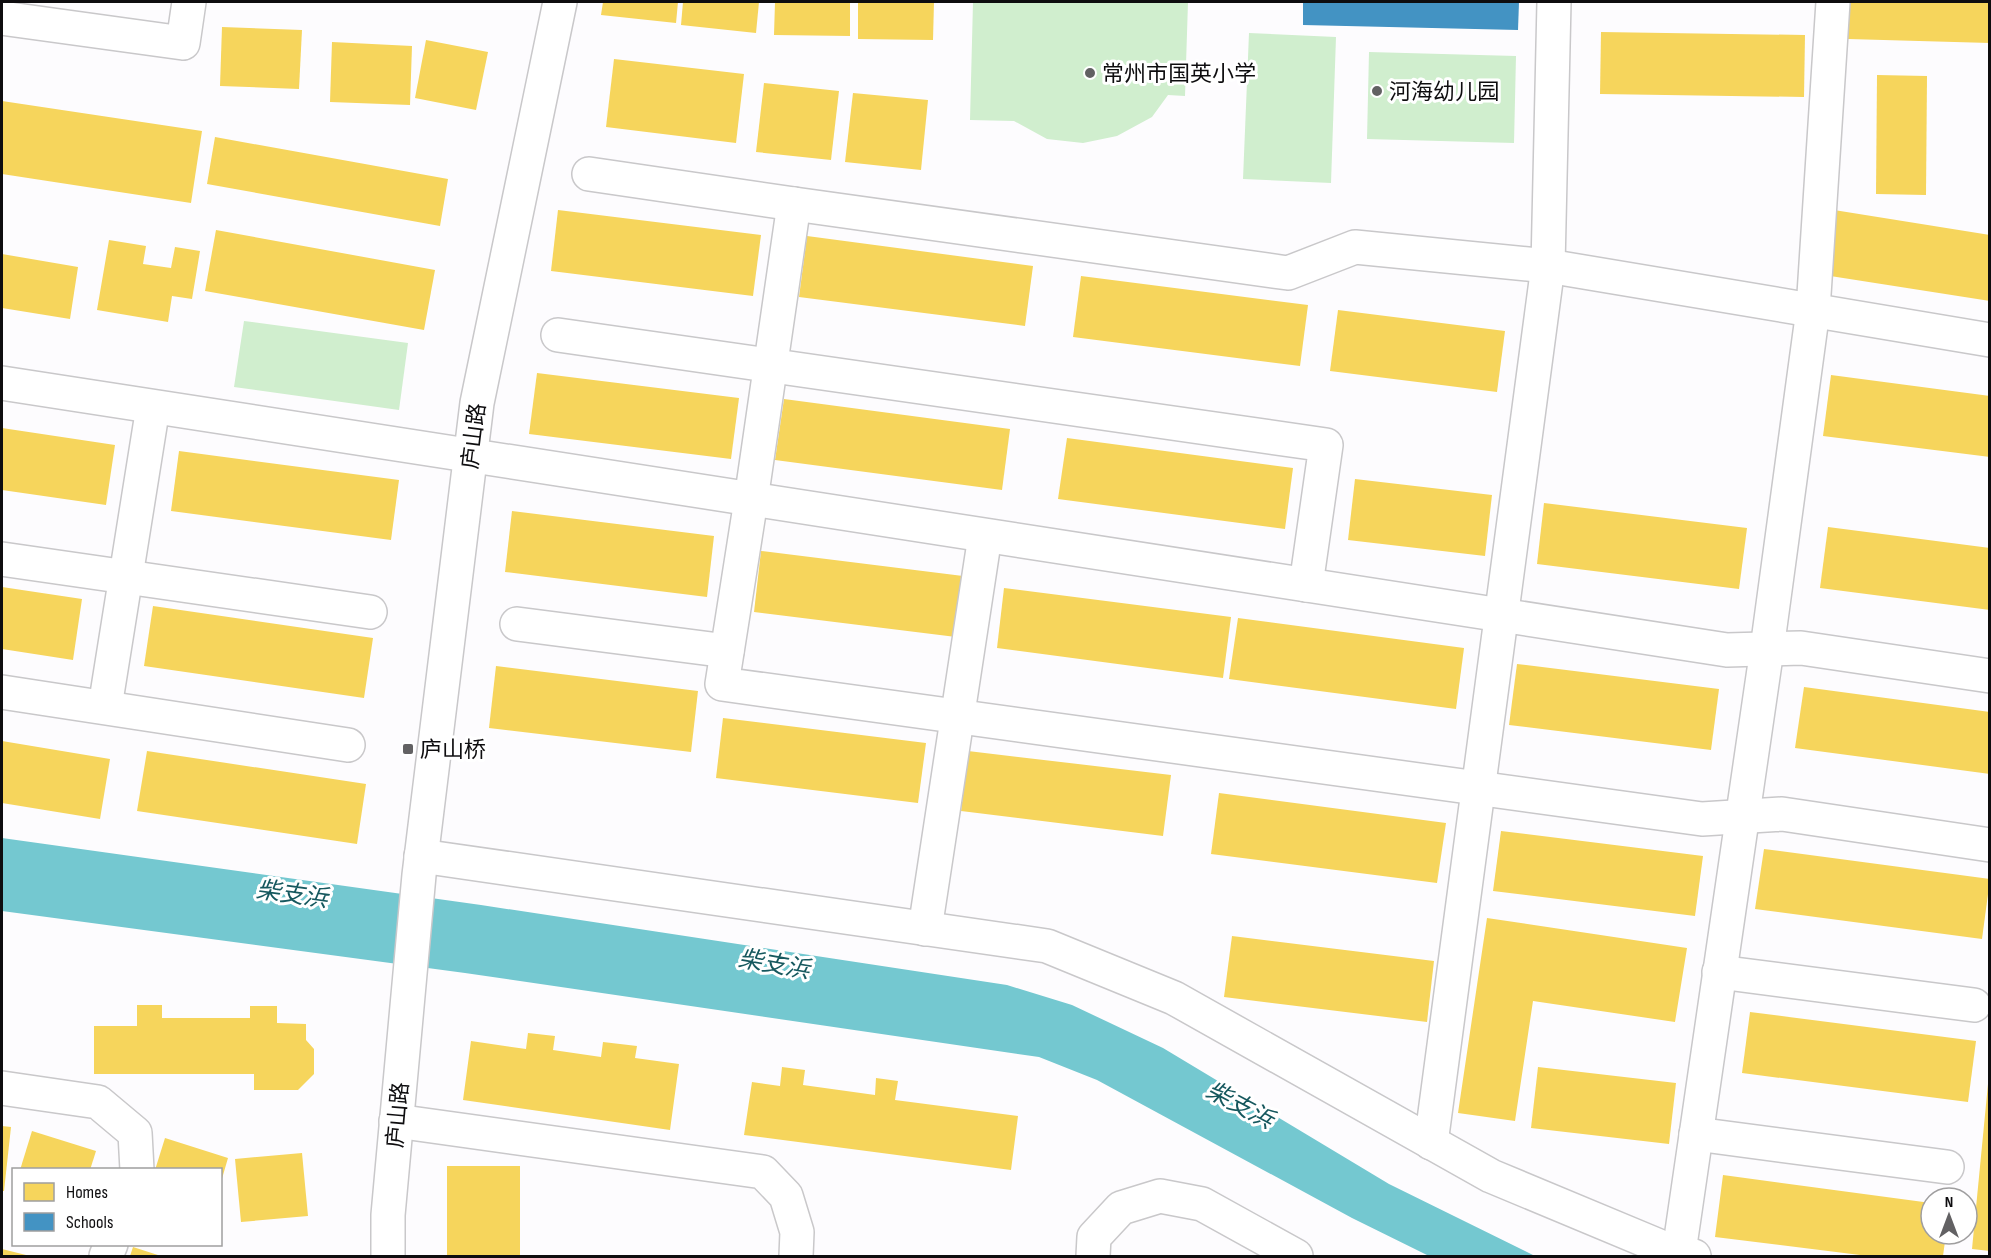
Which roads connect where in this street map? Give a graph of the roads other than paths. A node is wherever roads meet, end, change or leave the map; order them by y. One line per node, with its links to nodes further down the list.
1 (189, 2): 5 (street)
2 (560, 2): 15 (street, 庐山路)
3 (1554, 2): 8 (street)
4 (1833, 2): 9 (street)
5 (2, 18)
6 (589, 174): 7 (street)
7 (794, 204): 8 (street); 12 (street)
8 (1548, 266): 9 (street); 22 (street)
9 (1813, 310): 11 (street); 24 (street)
10 (558, 336): 12 (street)
11 (1989, 340)
12 (771, 366): 16 (street); 20 (street)
13 (2, 383): 14 (street)
14 (153, 407): 15 (street); 19 (street)
15 (471, 456): 16 (street); 34 (street, 庐山路)
16 (751, 500): 17 (street); 25 (street)
17 (985, 536): 20 (street); 29 (street)
18 (2, 559): 19 (street)
19 (126, 577): 21 (street); 28 (street)
20 (1306, 585): 22 (street)
21 (370, 612)
22 (1501, 615): 24 (street); 31 (street)
23 (517, 624): 25 (street)
24 (1767, 649): 26 (street); 32 (street)
25 (727, 651): 29 (street)
26 (1989, 676)
27 (2, 692): 28 (street)
28 (105, 708): 30 (street)
29 (957, 717): 31 (street); 35 (street)
30 (348, 745)
31 (1478, 788): 32 (street); 41 (street)
32 (1742, 816): 33 (street); 36 (street)
33 (1989, 845)
34 (420, 866): 35 (street); 39 (street, 庐山路)
35 (925, 929): 41 (street)
36 (1719, 972): 37 (street); 40 (street)
37 (1974, 1005)
38 (2, 1088): 43 (street)
39 (396, 1120): 45 (street, 庐山路); 46 (street)
40 (1696, 1134): 42 (street); 44 (street)
41 (1431, 1143): 44 (street)
42 (1947, 1167)
43 (136, 1168)
44 (1686, 1254)
45 (388, 1257)
46 (796, 1257)
47 (1092, 1257): 48 (street)
48 (1296, 1257)

